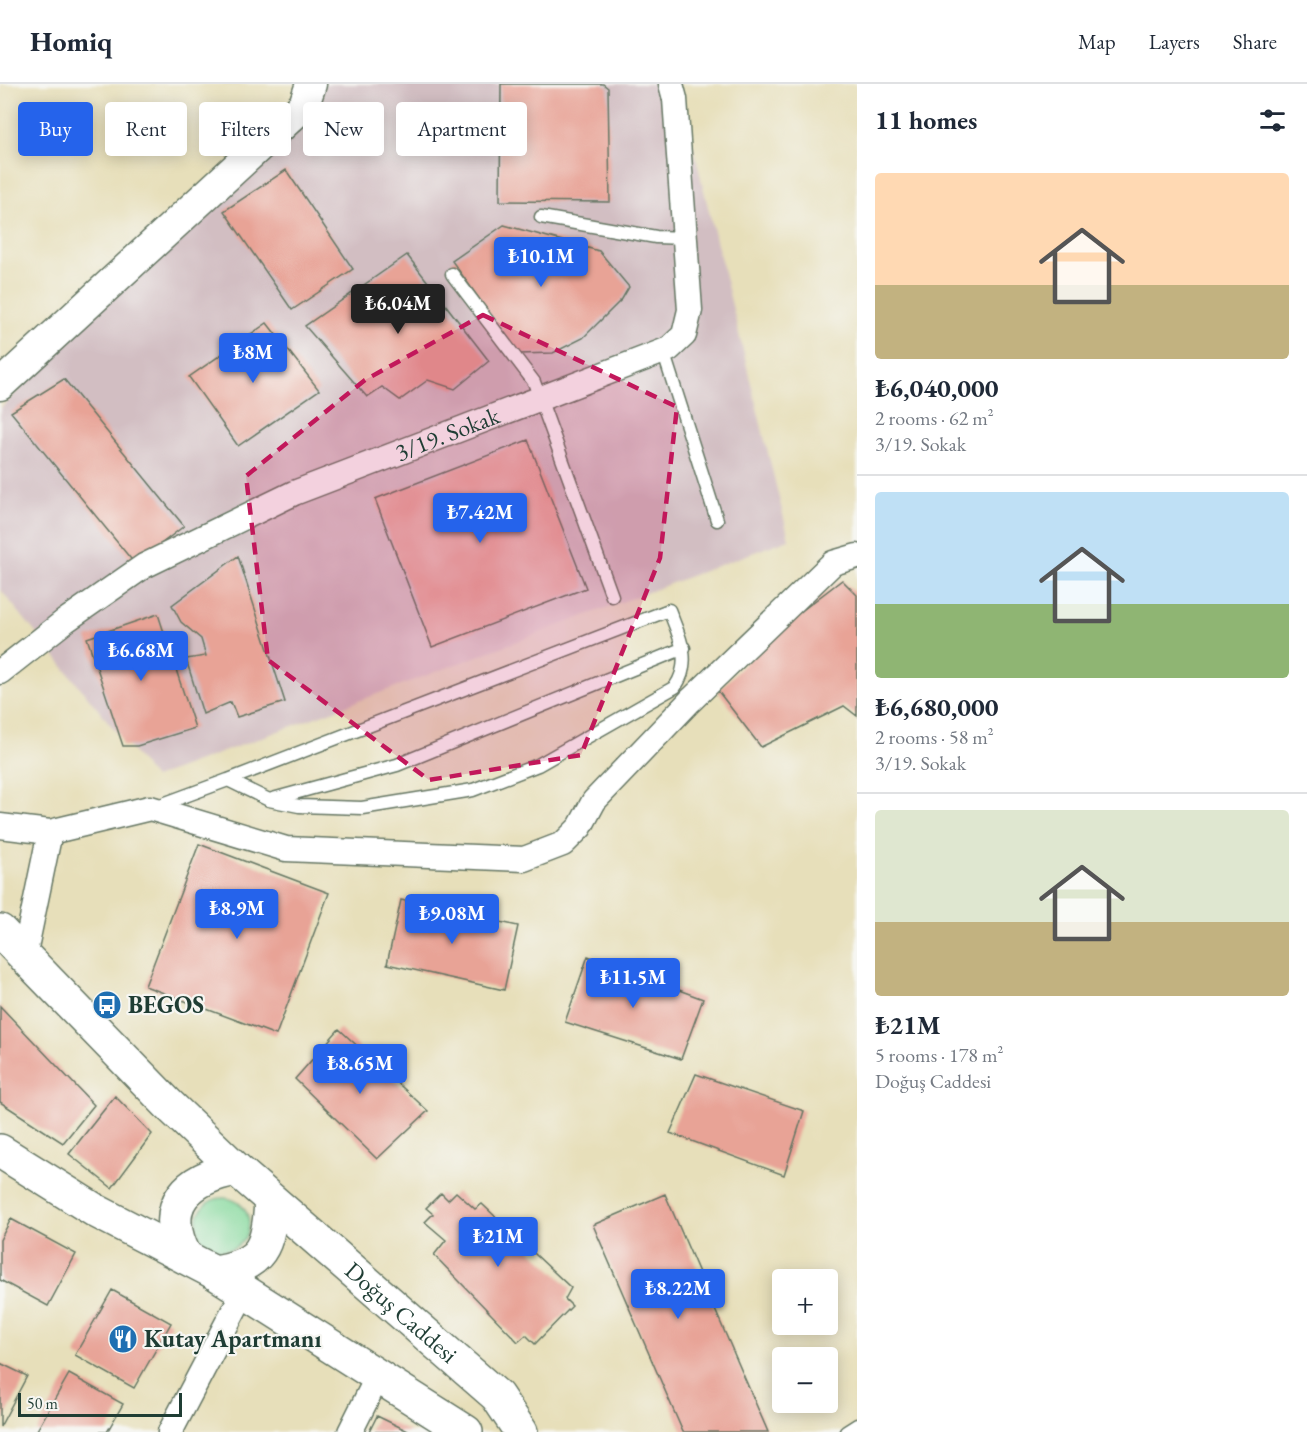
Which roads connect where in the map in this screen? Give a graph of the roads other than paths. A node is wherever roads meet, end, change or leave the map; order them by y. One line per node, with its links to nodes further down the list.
1 (311, 84): 7 (street)
2 (670, 84): 4 (street, 3/19. Sokak)
3 (541, 217): 4 (lane)
4 (684, 238): 6 (street, 3/19. Sokak)
5 (452, 274): 8 (lane)
6 (663, 351): 8 (street, 3/19. Sokak); 9 (lane)
7 (0, 385)
8 (542, 398): 11 (lane); 13 (street, 3/19. Sokak)
9 (717, 520)
10 (857, 556): 16 (street)
11 (612, 596)
12 (684, 648): 14 (lane); 15 (lane); 15 (lane)
13 (3, 664)
14 (228, 780): 15 (lane); 16 (lane)
15 (269, 800)
16 (150, 808): 18 (street)
17 (0, 826): 18 (street)
18 (50, 831): 20 (street)
19 (0, 931): 20 (main road)
20 (24, 957): 22 (main road)
21 (3, 1160): 24 (main road)
22 (236, 1169): 23 (main road); 24 (main road)
23 (271, 1200): 25 (main road); 32 (main road, Doğuş Caddesi)
24 (184, 1254): 25 (main road)
25 (214, 1272): 26 (main road)
26 (244, 1291): 27 (main road); 29 (street)
27 (379, 1374): 30 (street); 31 (main road)
28 (857, 1425): 33 (lane)
29 (171, 1432)
30 (350, 1432)
31 (466, 1432)
32 (521, 1432)
33 (846, 1432)

